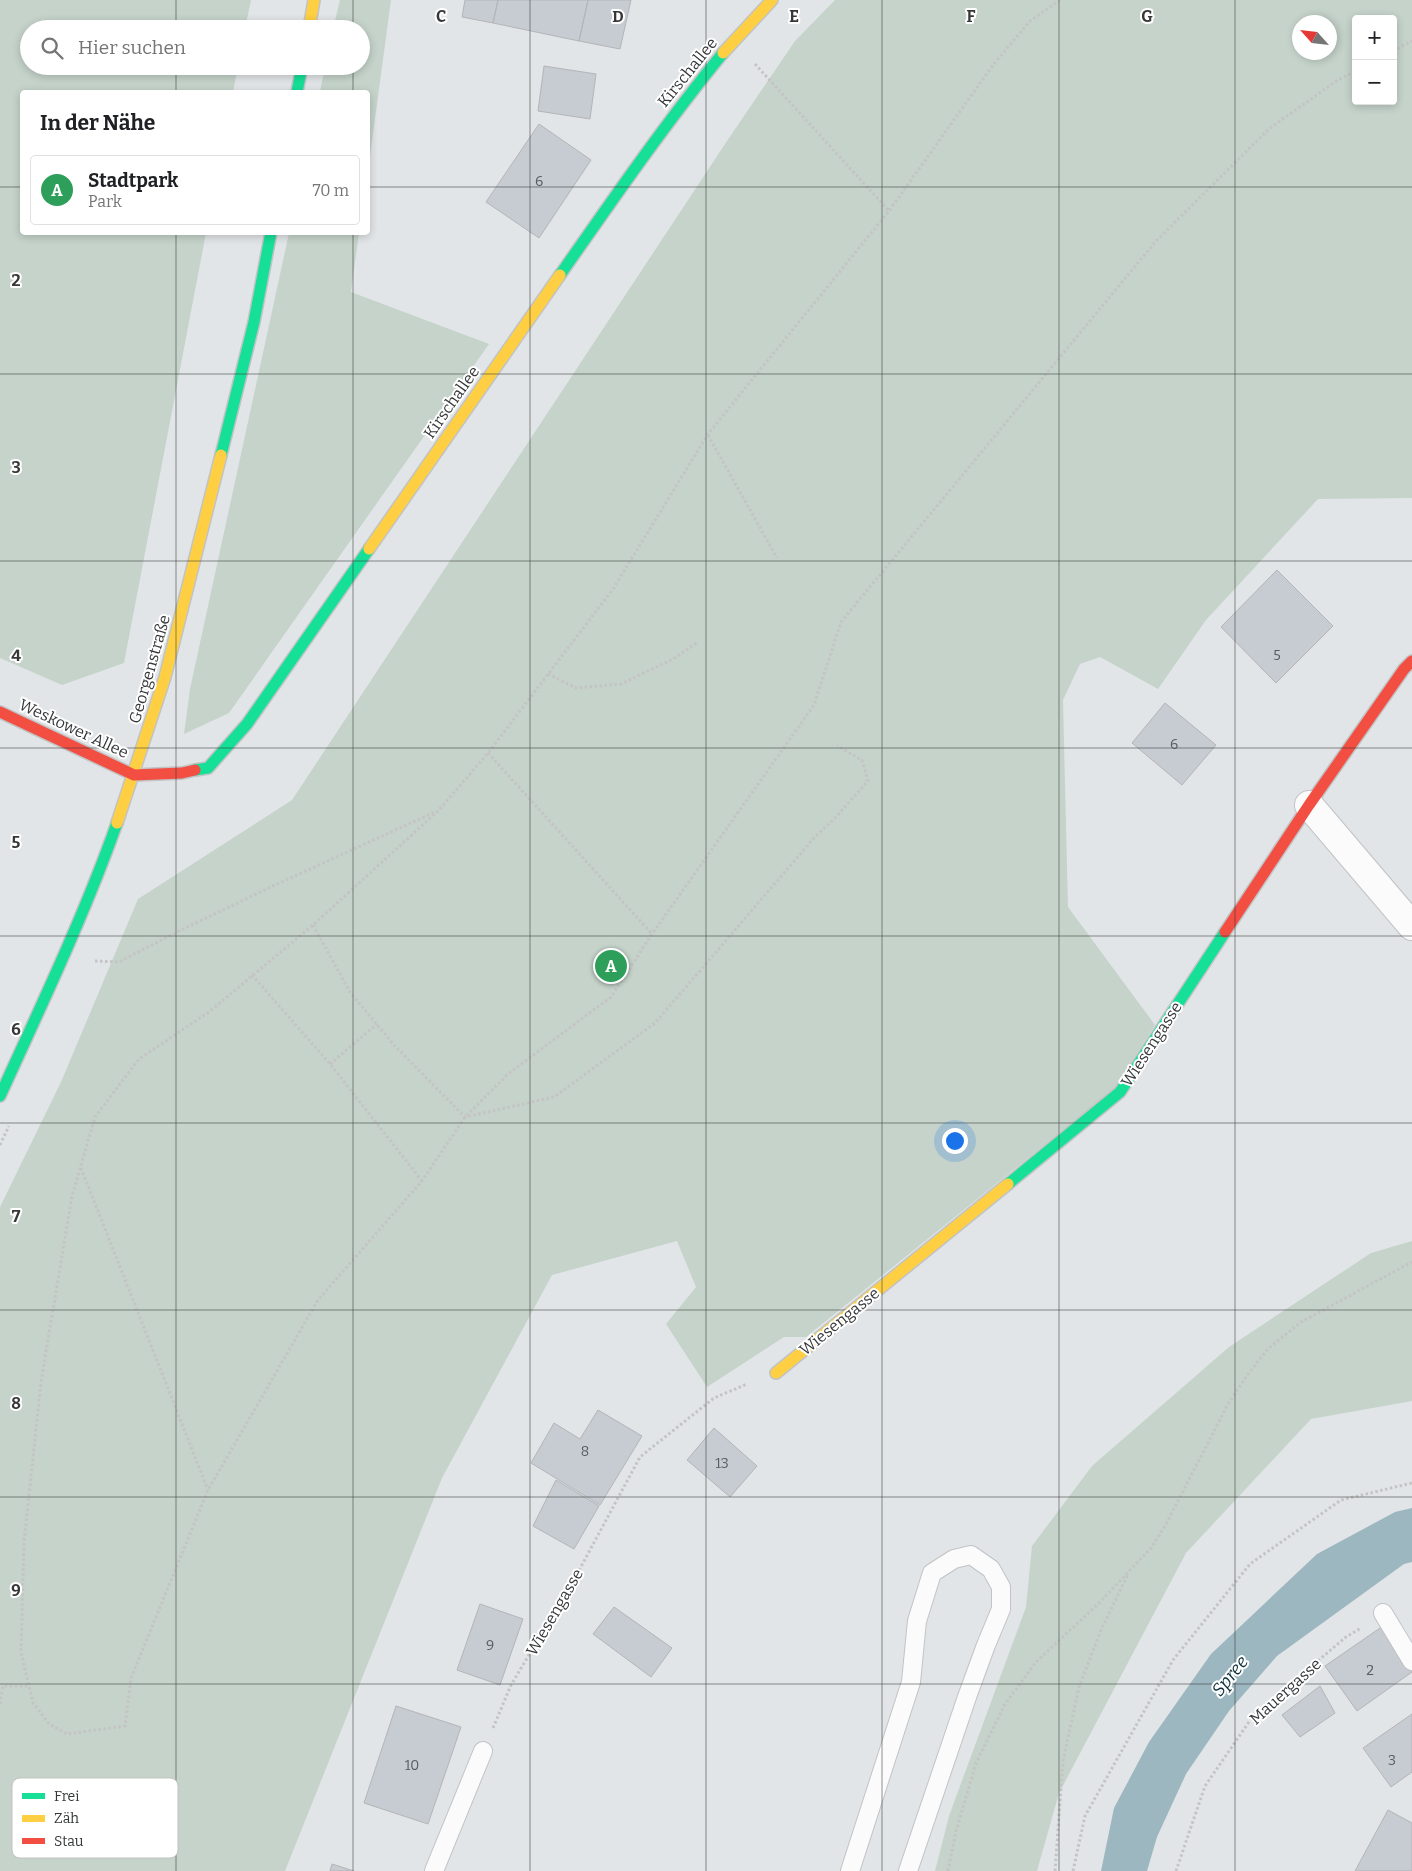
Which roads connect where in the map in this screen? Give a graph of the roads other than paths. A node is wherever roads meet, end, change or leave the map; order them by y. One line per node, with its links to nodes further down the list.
1 (314, 0): 3 (street)
2 (772, 0): 9 (street, Kirschallee)
3 (310, 20)
4 (300, 75): 5 (street)
5 (297, 90)
6 (270, 235): 9 (street, Georgenstraße)
7 (1412, 661): 10 (street, Wiesengasse)
8 (0, 712): 9 (street, Weskower Allee)
9 (134, 775): 12 (street, Georgenstraße)
10 (1308, 805): 11 (street); 13 (street, Wiesengasse)
11 (1412, 926)
12 (0, 1096)
13 (776, 1373)
14 (1383, 1614): 15 (lane)
15 (1412, 1661)
16 (483, 1751): 17 (lane)
17 (434, 1871)
18 (850, 1871): 19 (lane)
19 (908, 1871)

